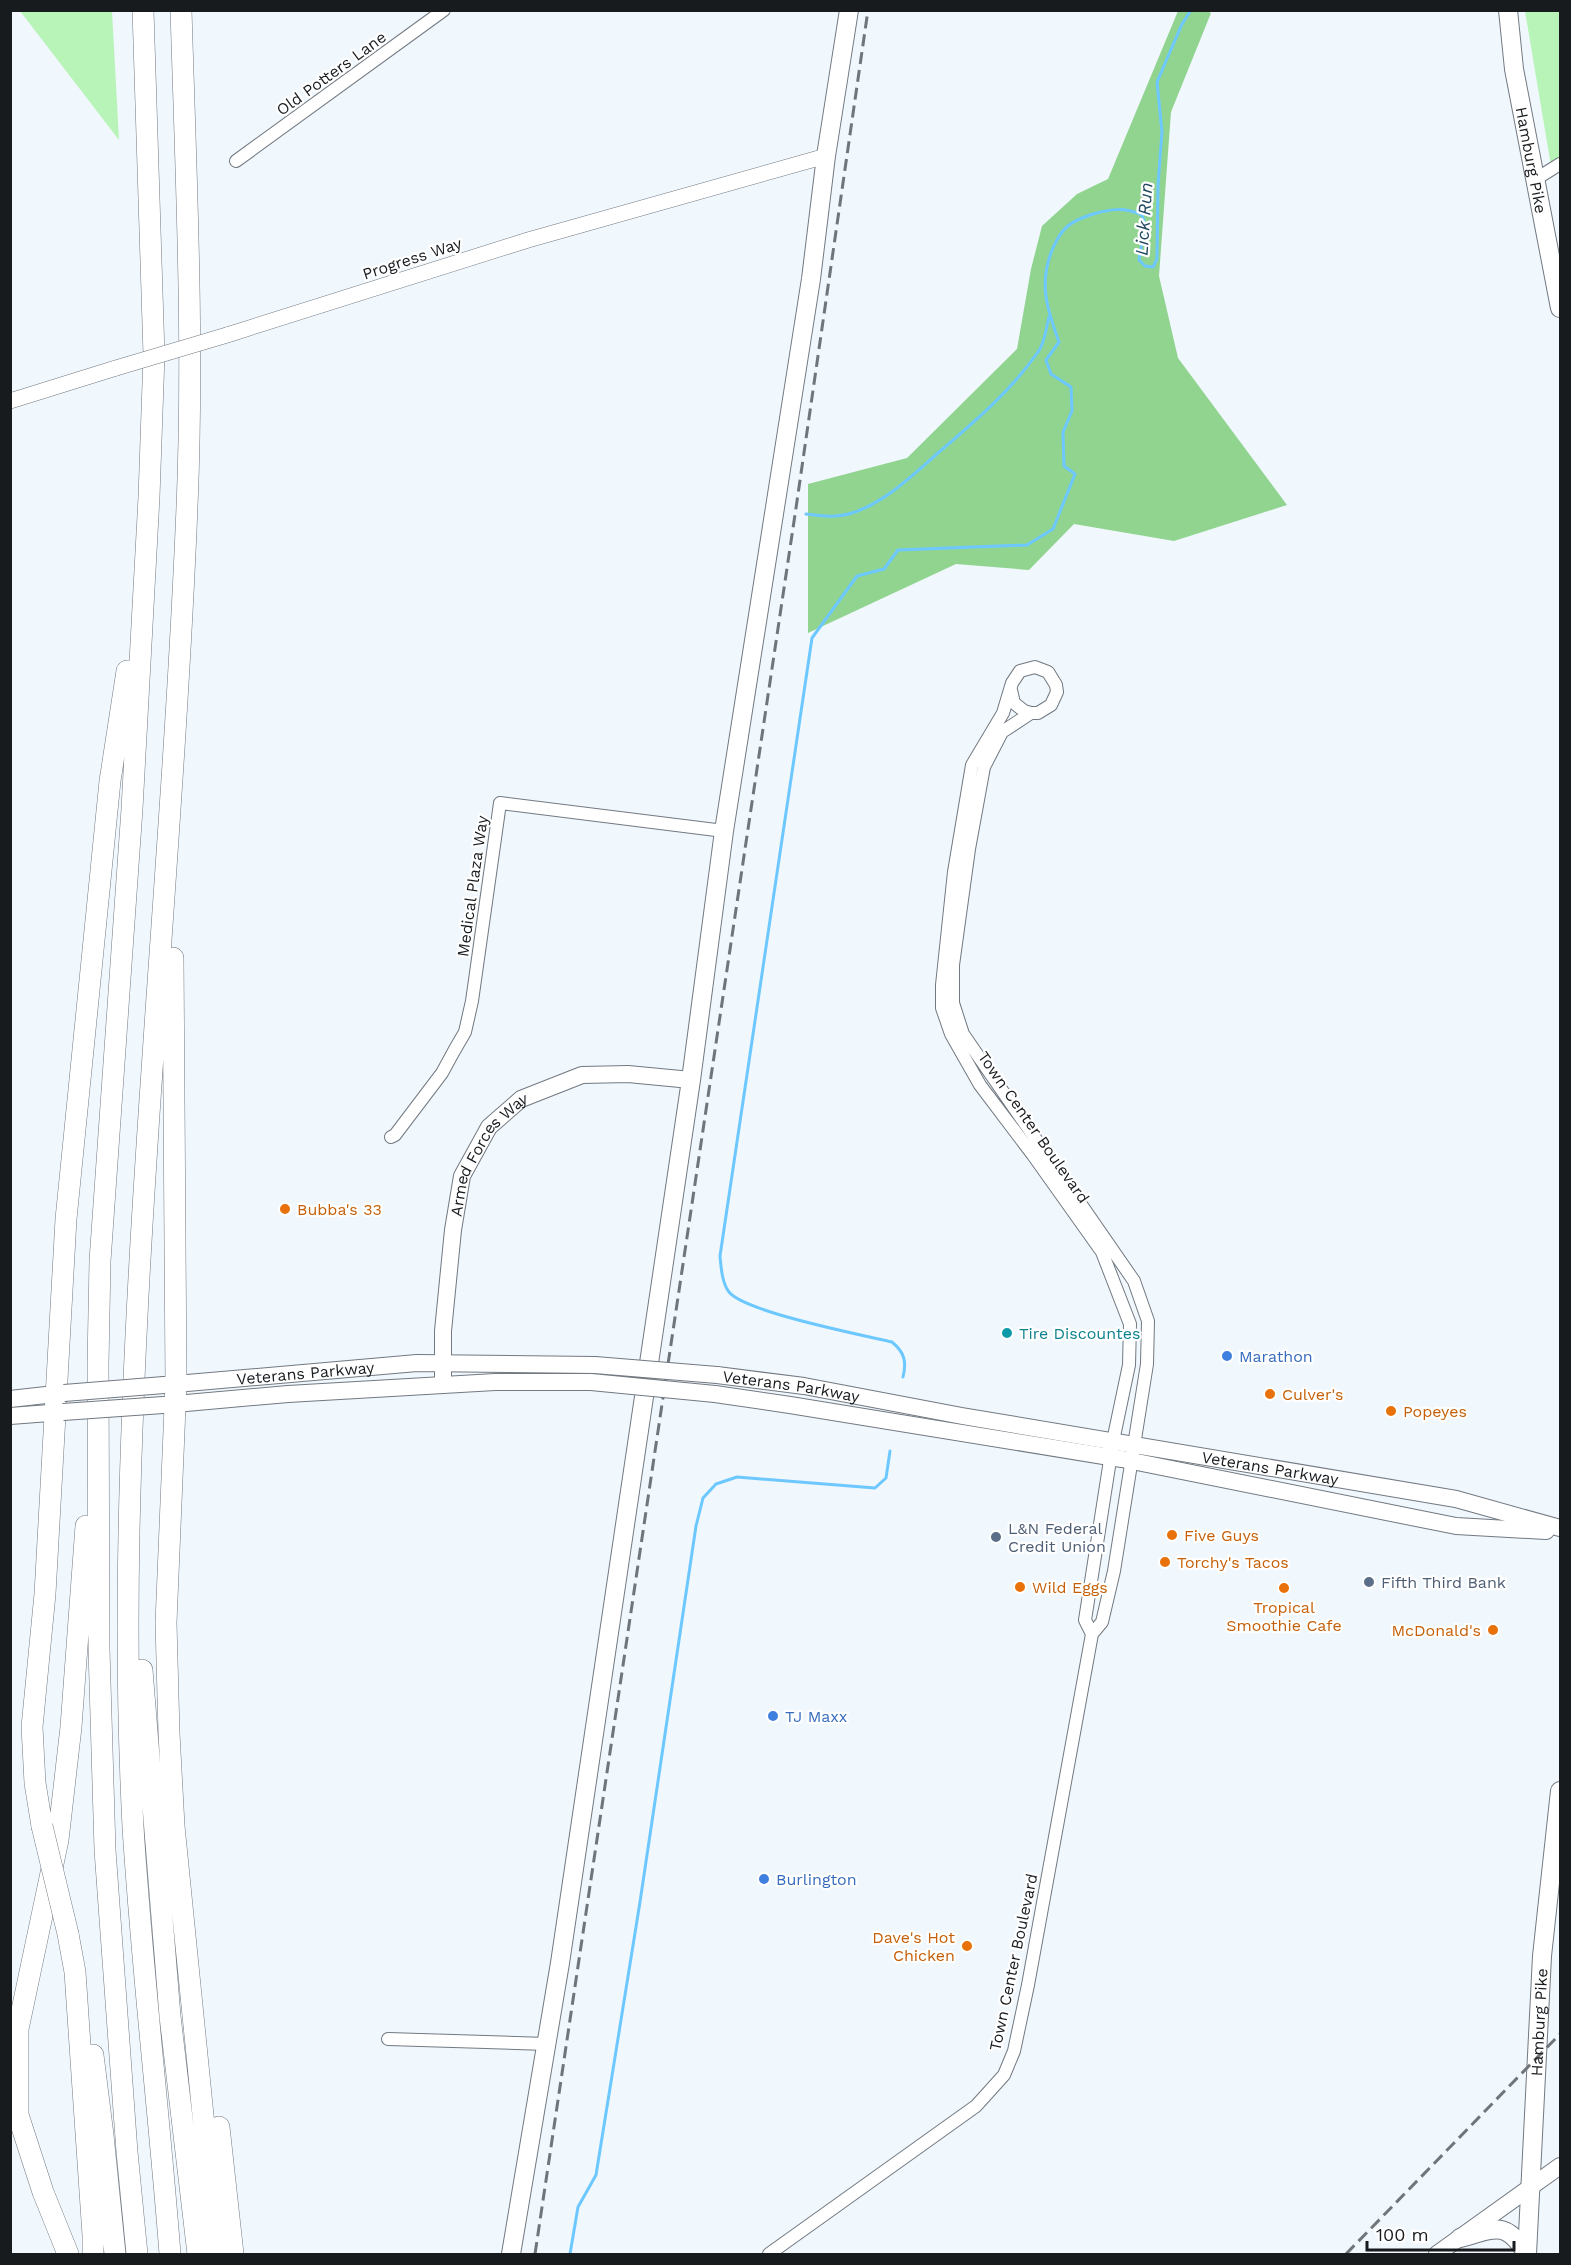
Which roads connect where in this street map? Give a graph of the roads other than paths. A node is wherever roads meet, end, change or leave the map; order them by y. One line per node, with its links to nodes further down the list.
1 (143, 10): 12 (highway)
2 (181, 10): 15 (highway)
3 (444, 10): 7 (street, Old Potters Lane)
4 (849, 10): 6 (main road)
5 (1508, 10): 9 (main road, Hamburg Pike)
6 (826, 156): 11 (street, Progress Way, bridge); 16 (main road)
7 (236, 161)
8 (1560, 164): 9 (street)
9 (1536, 179): 10 (main road, Hamburg Pike)
10 (1560, 308)
11 (10, 400)
12 (147, 536): 20 (highway); 25 (highway)
13 (1011, 690): 14 (street); 14 (street); 27 (street, Town Center Boulevard)
14 (1030, 713): 28 (street, Town Center Boulevard)
15 (173, 760): 23 (highway); 29 (highway)
16 (724, 831): 17 (main road); 18 (street, Medical Plaza Way)
17 (691, 1080): 19 (main road, Armed Forces Way); 36 (main road)
18 (390, 1137)
19 (443, 1363): 21 (main road, Veterans Parkway); 22 (main road, Armed Forces Way); 23 (main road, Veterans Parkway)
20 (98, 1364): 40 (highway); 43 (highway)
21 (593, 1373): 22 (main road, Veterans Parkway); 27 (main road, Veterans Parkway, bridge); 27 (main road, Veterans Parkway, bridge)
22 (443, 1385): 23 (main road, Veterans Parkway)
23 (169, 1394): 25 (main road, Veterans Parkway, bridge); 33 (highway)
24 (10, 1399): 25 (main road, Veterans Parkway)
25 (59, 1403): 26 (main road, Veterans Parkway); 34 (highway, bridge)
26 (10, 1416)
27 (1112, 1449): 28 (main road, Veterans Parkway); 31 (street, Town Center Boulevard)
28 (1132, 1453): 30 (main road, Veterans Parkway); 30 (main road, Veterans Parkway); 31 (street, Town Center Boulevard)
29 (131, 1484): 44 (highway); 45 (highway)
30 (1560, 1530)
31 (1092, 1634): 49 (street, Town Center Boulevard)
32 (1560, 1791): 38 (main road, Hamburg Pike)
33 (174, 1826): 46 (highway); 47 (highway)
34 (75, 1972): 41 (highway); 42 (highway)
35 (388, 2039): 36 (street)
36 (547, 2044): 48 (main road)
37 (1560, 2166): 38 (main road)
38 (1530, 2188): 39 (main road); 51 (main road, Hamburg Pike)
39 (1460, 2238): 50 (main road); 51 (main road)
40 (68, 2254)
41 (93, 2254)
42 (115, 2254)
43 (138, 2254)
44 (170, 2254)
45 (198, 2254)
46 (212, 2254)
47 (233, 2254)
48 (511, 2254)
49 (769, 2254)
50 (1437, 2254)
51 (1527, 2254)

